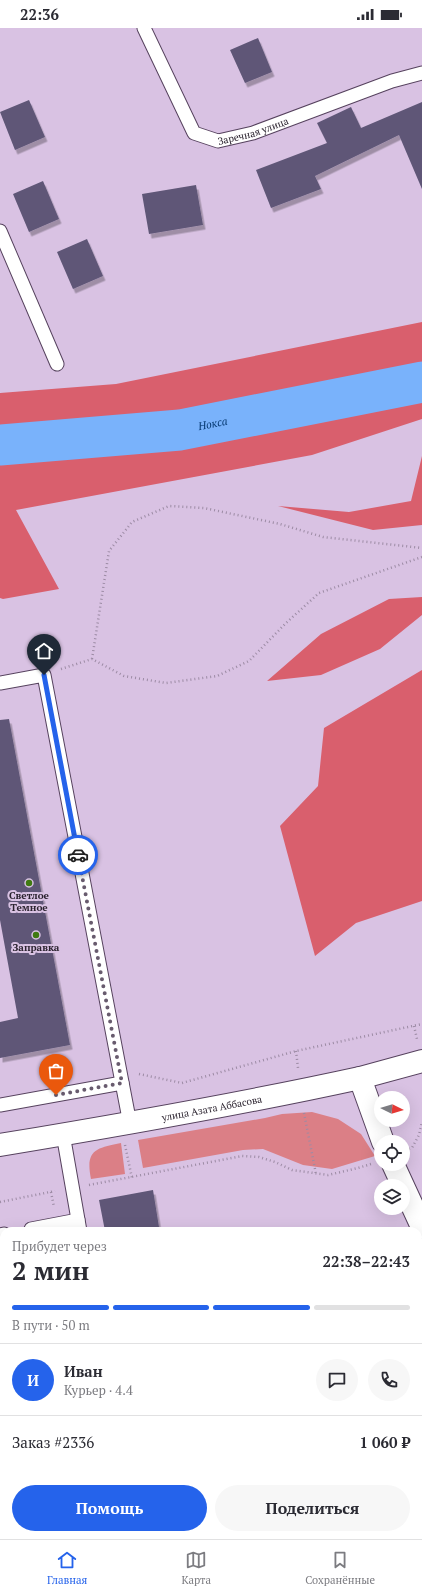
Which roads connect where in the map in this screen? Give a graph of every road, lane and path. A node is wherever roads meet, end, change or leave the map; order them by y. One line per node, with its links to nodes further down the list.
1 (144, 28): 2 (lane, Заречная улица)
2 (422, 73)
3 (0, 231): 4 (lane)
4 (57, 364)
5 (422, 548): 7 (path)
6 (422, 557): 7 (path)
7 (92, 659): 8 (path)
8 (44, 675): 9 (lane); 13 (lane)
9 (0, 683)
10 (422, 1024): 13 (path)
11 (422, 1061): 12 (street, улица Азата Аббасова)
12 (360, 1078): 16 (street, улица Азата Аббасова); 18 (street)
13 (121, 1080): 14 (lane); 16 (lane)
14 (0, 1105)
15 (422, 1122): 20 (path)
16 (130, 1124): 17 (street, улица Азата Аббасова)
17 (63, 1134): 19 (street, улица Азата Аббасова); 23 (lane)
18 (380, 1135)
19 (0, 1145)
20 (410, 1149)
21 (372, 1163): 23 (path)
22 (396, 1171): 27 (street)
23 (72, 1188): 24 (path); 25 (lane)
24 (0, 1202)
25 (79, 1226): 26 (lane)
26 (66, 1227)
27 (422, 1227)

